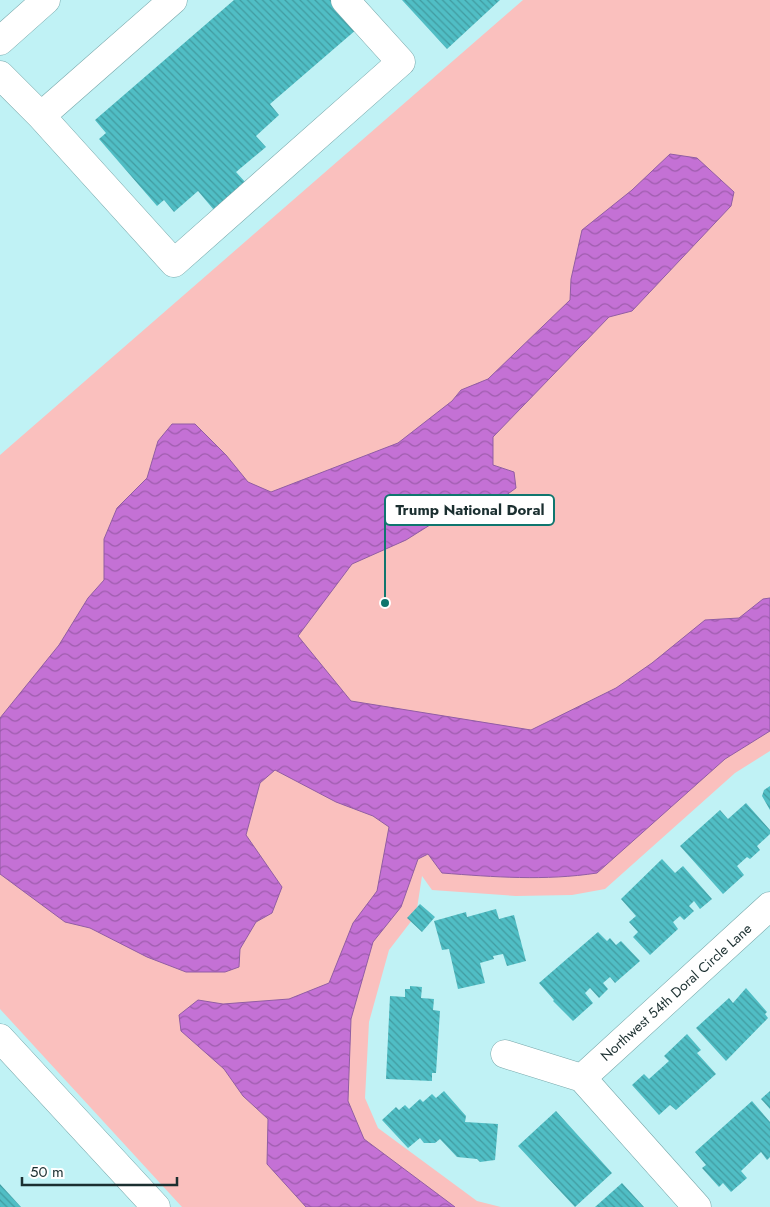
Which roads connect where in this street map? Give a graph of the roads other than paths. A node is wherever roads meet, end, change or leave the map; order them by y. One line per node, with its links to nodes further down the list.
1 (46, 0): 4 (street)
2 (173, 0): 6 (street)
3 (345, 0): 6 (street)
4 (0, 41)
5 (0, 75): 6 (street)
6 (41, 116)
7 (770, 906): 10 (street, Northwest 54th Doral Circle Lane)
8 (0, 1038): 11 (street)
9 (505, 1054): 10 (street)
10 (582, 1078): 12 (street)
11 (156, 1207)
12 (698, 1207)

